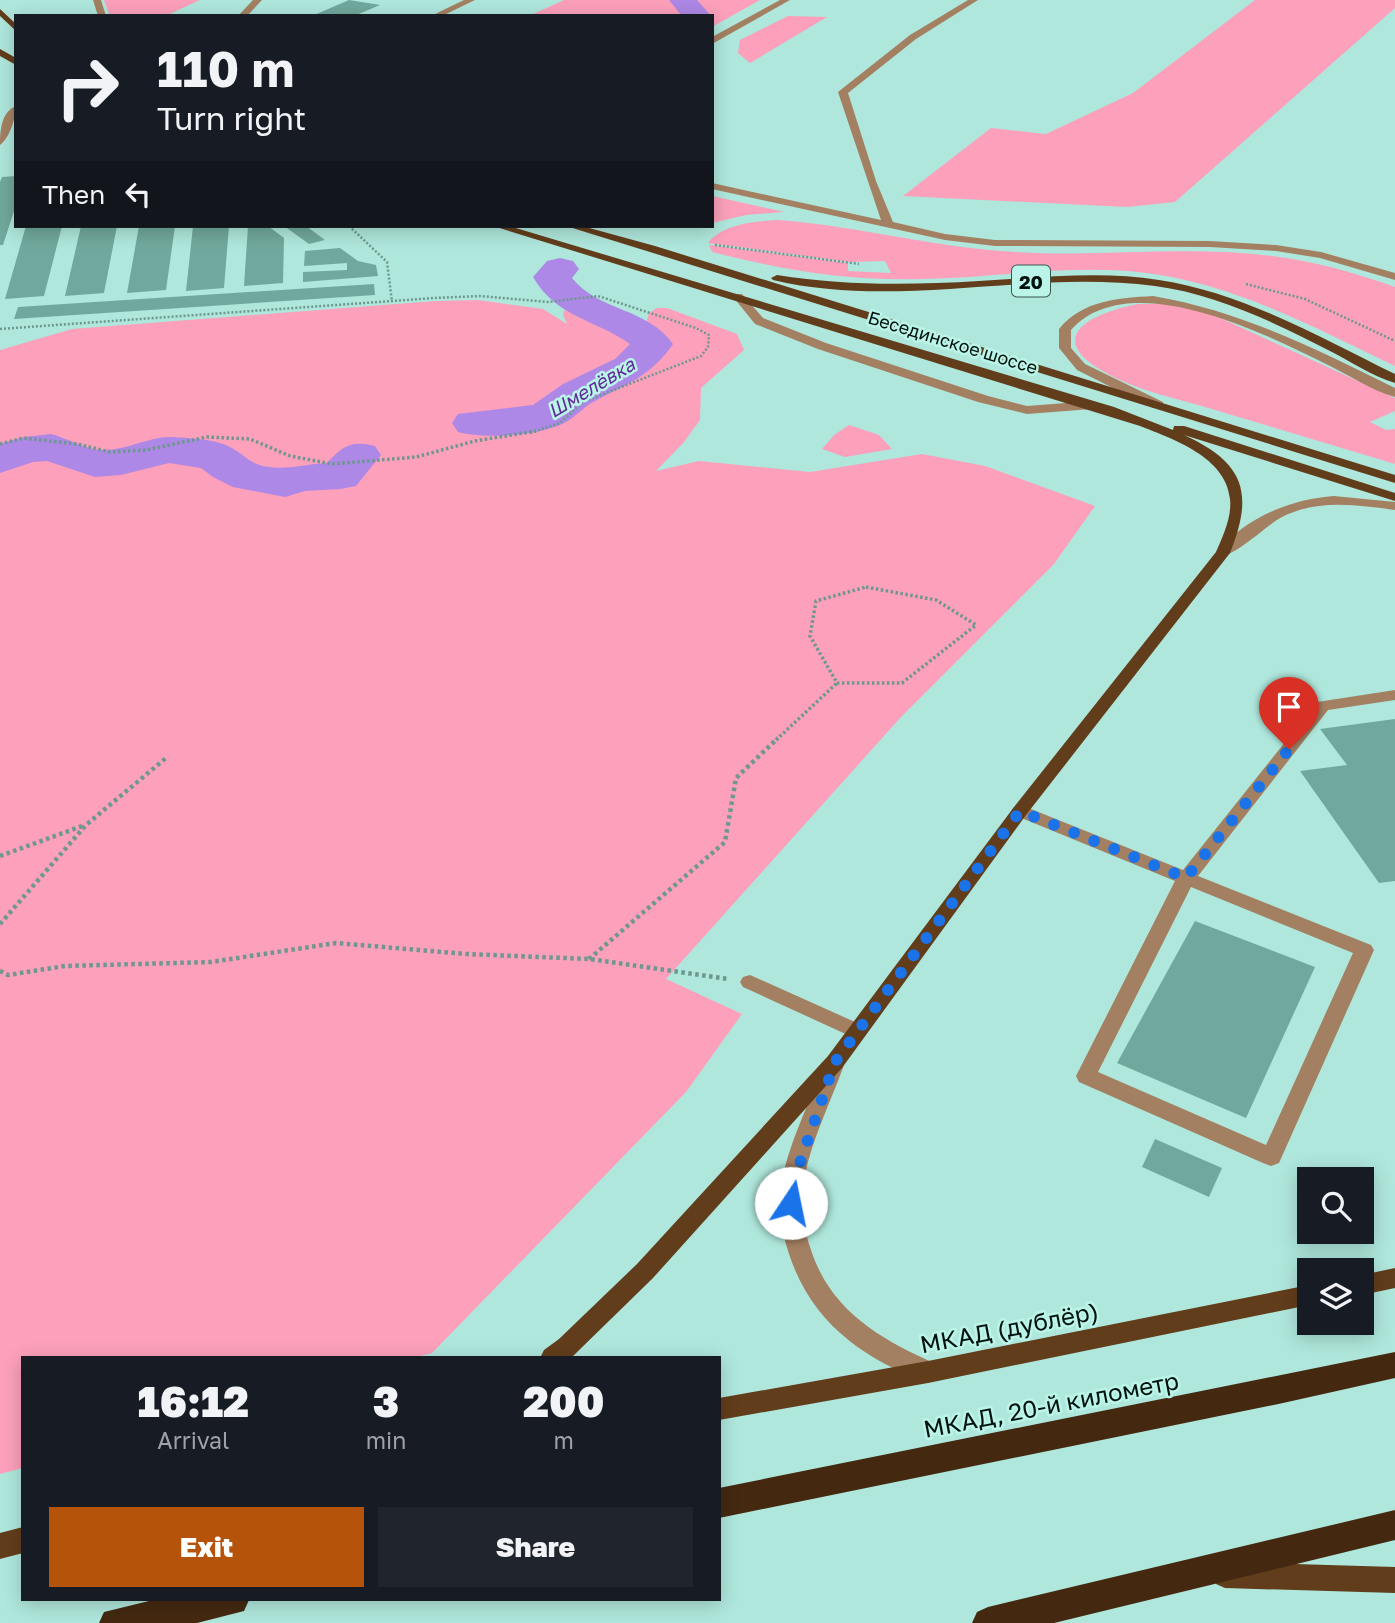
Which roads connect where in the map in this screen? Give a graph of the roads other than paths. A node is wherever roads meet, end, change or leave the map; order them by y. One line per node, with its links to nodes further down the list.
1 (258, 0): 6 (street)
2 (471, 0): 7 (street)
3 (786, 0): 9 (street)
4 (974, 0): 13 (street)
5 (0, 11): 8 (main road)
6 (244, 14)
7 (440, 14)
8 (14, 27)
9 (714, 40)
10 (14, 110): 11 (street)
11 (0, 142)
12 (714, 186): 13 (street)
13 (888, 224): 17 (street)
14 (505, 228): 18 (main road, Бесединское шоссе)
15 (578, 228): 16 (main road, Бесединское шоссе)
16 (651, 248): 19 (main road, 20); 22 (main road, Бесединское шоссе)
17 (1395, 277)
18 (738, 296): 21 (main road, Бесединское шоссе); 21 (street)
19 (1395, 379)
20 (1395, 393): 22 (street)
21 (1092, 405): 23 (main road, Бесединское шоссе)
22 (1167, 409): 24 (main road, Бесединское шоссе)
23 (1109, 410): 25 (main road, Бесединское шоссе); 27 (main road)
24 (1395, 479)
25 (1395, 497)
26 (1395, 506): 27 (street)
27 (1223, 553): 29 (main road)
28 (1395, 695): 30 (street)
29 (1020, 811): 30 (street); 32 (main road)
30 (1186, 878): 30 (street)
31 (750, 982): 32 (street)
32 (857, 1031): 33 (main road)
33 (835, 1062): 37 (main road); 39 (street)
34 (1395, 1278): 35 (main road)
35 (1374, 1282)
36 (1297, 1297): 39 (main road, МКАД (дублёр))
37 (555, 1356)
38 (1395, 1365): 41 (highway, МКАД, 20-й километр)
39 (928, 1372): 40 (main road, МКАД (дублёр))
40 (721, 1409)
41 (721, 1503)
42 (1395, 1525): 45 (highway)
43 (21, 1540): 44 (main road)
44 (0, 1546)
45 (1194, 1574): 46 (main road); 49 (highway)
46 (1395, 1580)
47 (228, 1601): 48 (highway)
48 (115, 1623)
49 (988, 1623)

